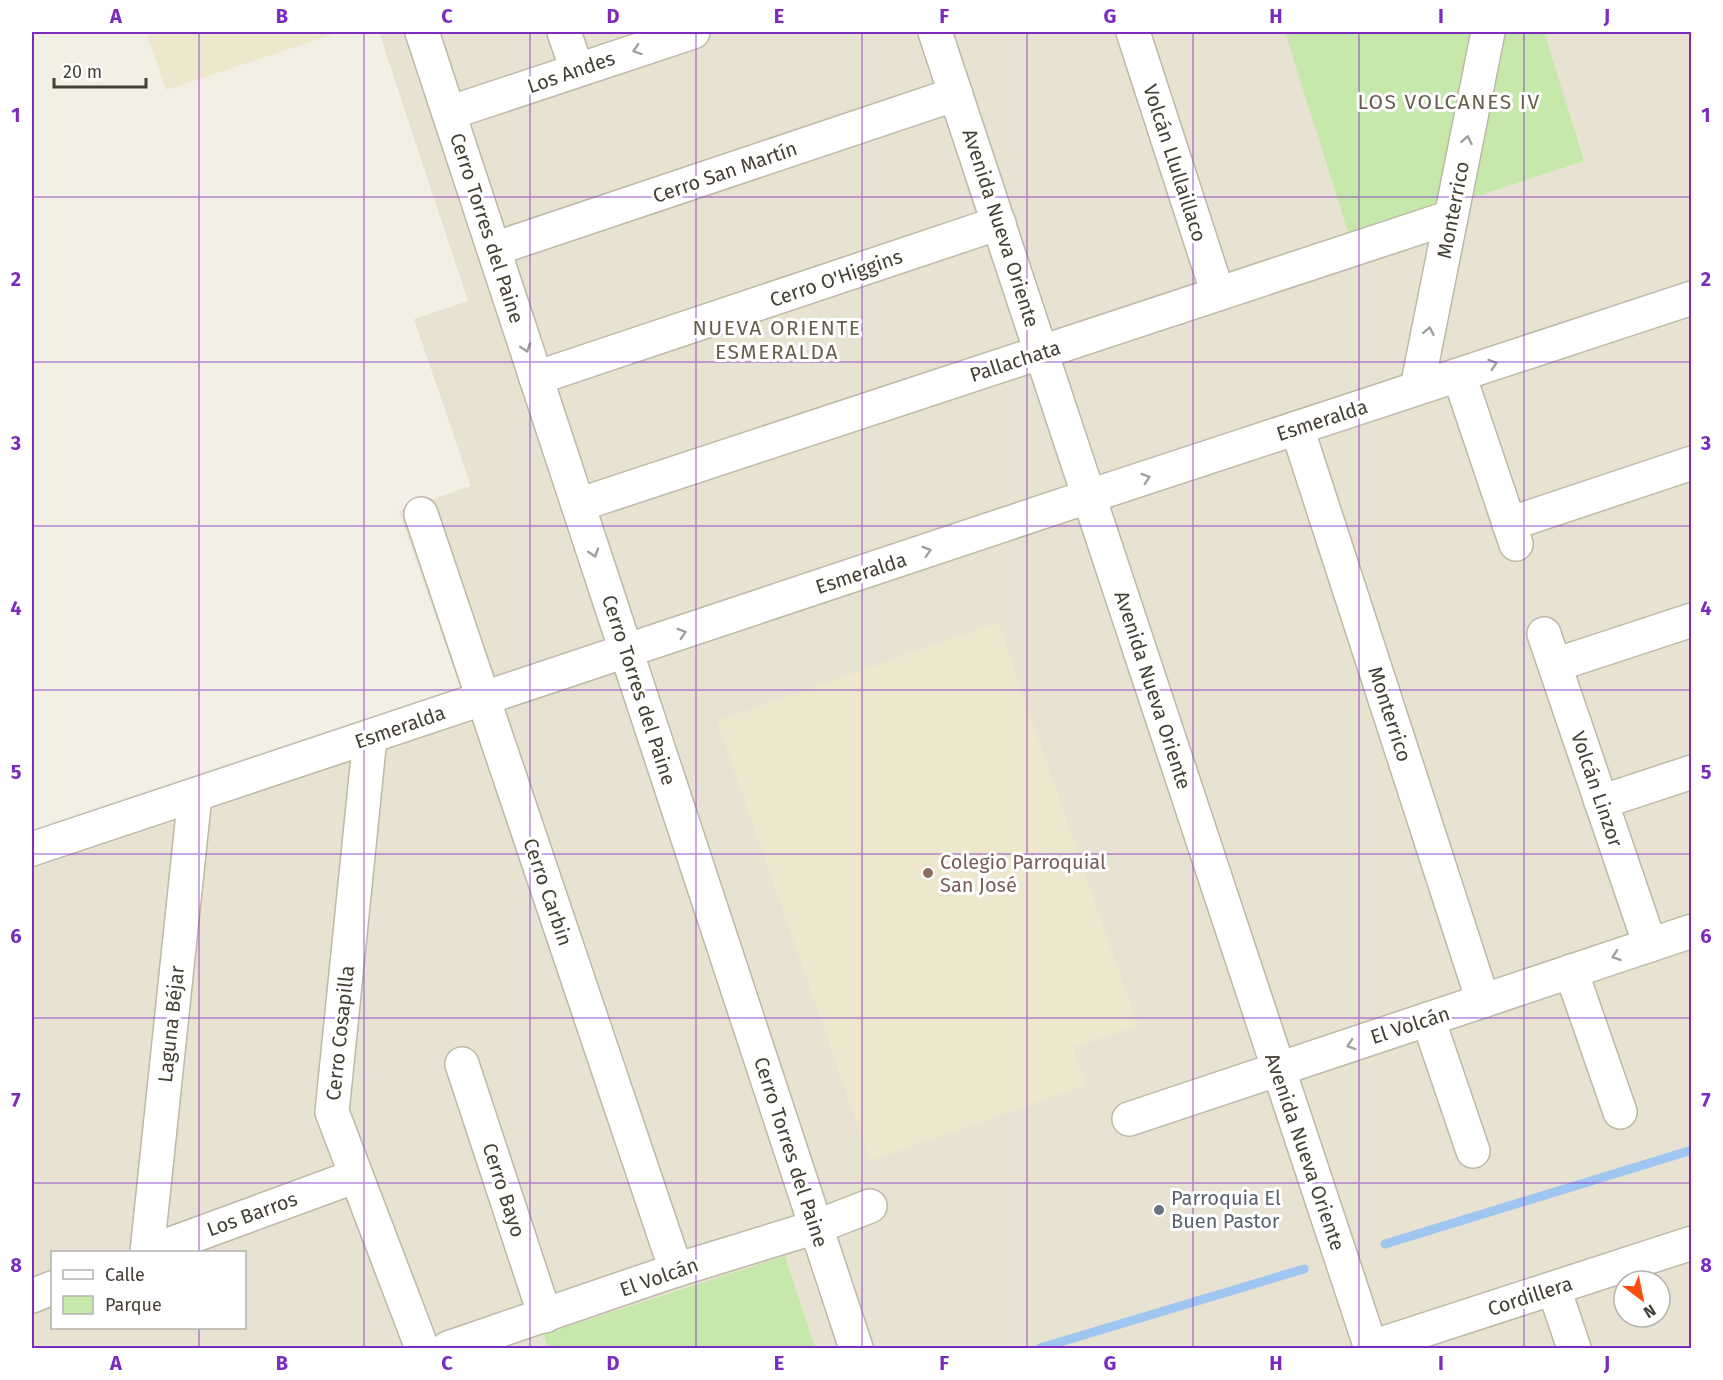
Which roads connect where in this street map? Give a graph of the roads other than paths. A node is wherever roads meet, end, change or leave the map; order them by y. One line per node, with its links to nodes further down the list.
1 (422, 32): 9 (street, Cerro Torres del Paine)
2 (564, 32): 7 (street)
3 (693, 32): 7 (street, Los Andes, one-way to 7)
4 (935, 32): 8 (street, Avenida Nueva Oriente)
5 (1133, 32): 13 (street, Volcán Llullaillaco)
6 (1488, 32): 10 (street, Monterrico, one-way to 6)
7 (577, 70): 9 (street, Los Andes)
8 (956, 94): 11 (street, Avenida Nueva Oriente); 12 (street, Cerro San Martín)
9 (449, 113): 12 (street, Cerro Torres del Paine)
10 (1451, 217): 13 (street, Pallachata); 18 (street, Monterrico, one-way to 10)
11 (999, 223): 15 (street, Avenida Nueva Oriente); 17 (street, Cerro O'Higgins)
12 (494, 249): 17 (street, Cerro Torres del Paine, one-way to 17)
13 (1218, 294): 15 (street, Pallachata)
14 (1692, 298): 16 (street, Esmeralda, one-way to 14)
15 (1042, 352): 21 (street, Avenida Nueva Oriente); 22 (street, Pallachata)
16 (1459, 375): 18 (street, Esmeralda); 20 (street)
17 (537, 378): 22 (street, Cerro Torres del Paine)
18 (1417, 388): 19 (street, Esmeralda)
19 (1297, 428): 21 (street, Esmeralda, one-way to 19); 37 (street, Monterrico)
20 (1692, 463)
21 (1090, 496): 26 (street, Esmeralda, one-way to 21); 40 (street, Avenida Nueva Oriente)
22 (578, 505): 26 (street, Cerro Torres del Paine, one-way to 26)
23 (421, 514): 28 (street, Cerro Carbin)
24 (1692, 620): 27 (street)
25 (1544, 634): 27 (street, Volcán Linzor)
26 (627, 651): 28 (street, Esmeralda); 46 (street, Cerro Torres del Paine)
27 (1555, 666): 32 (street, Volcán Linzor)
28 (483, 699): 29 (street, Esmeralda); 50 (street, Cerro Carbin)
29 (370, 737): 31 (street, Esmeralda); 44 (street, Cerro Cosapilla)
30 (1692, 772): 32 (street)
31 (195, 795): 33 (street, Esmeralda); 48 (street, Laguna Béjar)
32 (1601, 802): 35 (street, Volcán Linzor)
33 (32, 849)
34 (1692, 931): 35 (street, El Volcán)
35 (1650, 945): 36 (street, El Volcán, one-way to 36)
36 (1571, 971): 37 (street, El Volcán); 41 (street)
37 (1484, 1001): 38 (street, El Volcán)
38 (1428, 1019): 40 (street, El Volcán, one-way to 40); 43 (street)
39 (462, 1064): 54 (street, Cerro Bayo)
40 (1278, 1069): 42 (street, El Volcán); 58 (street, Avenida Nueva Oriente)
41 (1620, 1112)
42 (1129, 1119)
43 (1473, 1151)
44 (356, 1176): 49 (street, Los Barros); 55 (street, Cerro Cosapilla)
45 (870, 1206): 46 (street, El Volcán)
46 (816, 1227): 50 (street, El Volcán); 57 (street, Cerro Torres del Paine)
47 (1692, 1243): 52 (street, Cordillera)
48 (148, 1251)
49 (151, 1251)
50 (676, 1270): 54 (street, El Volcán)
51 (51, 1288): 53 (street)
52 (1554, 1288): 58 (street, Cordillera); 59 (street)
53 (32, 1296)
54 (533, 1329): 56 (street, El Volcán)
55 (422, 1348)
56 (448, 1348)
57 (856, 1348)
58 (1371, 1348)
59 (1574, 1348)

